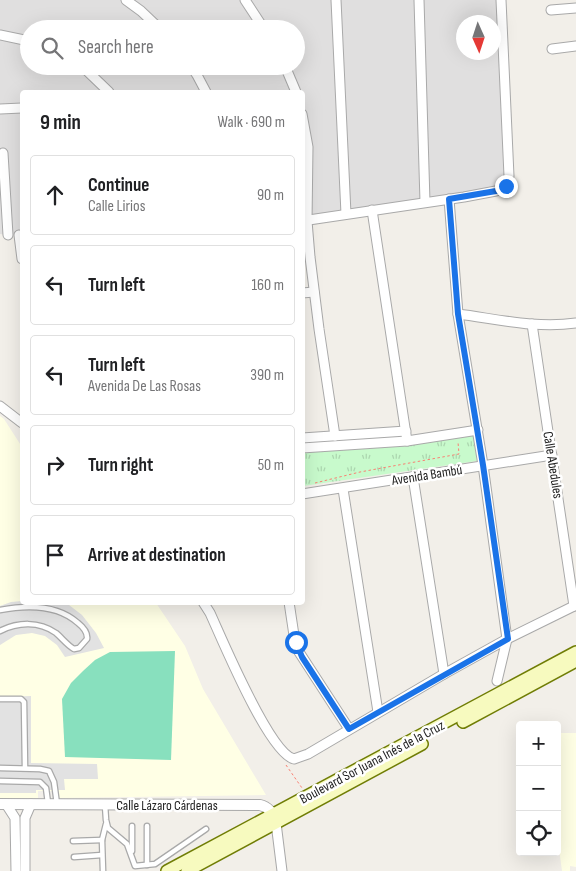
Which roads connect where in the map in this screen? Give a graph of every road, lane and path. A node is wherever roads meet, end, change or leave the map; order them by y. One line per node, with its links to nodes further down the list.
1 (126, 0): 8 (street)
2 (245, 0): 9 (street)
3 (336, 0): 28 (street)
4 (419, 0): 26 (street)
5 (501, 0): 24 (street)
6 (576, 8): 7 (street)
7 (552, 10)
8 (150, 20)
9 (258, 20)
10 (0, 35): 11 (street)
11 (20, 39)
12 (576, 46): 13 (street)
13 (552, 49)
14 (91, 75): 17 (street)
15 (197, 75): 18 (street)
16 (289, 75): 19 (street)
17 (107, 90)
18 (205, 90)
19 (295, 90)
20 (20, 108): 21 (street)
21 (0, 109)
22 (305, 130): 25 (street)
23 (3, 153): 31 (street)
24 (449, 199): 26 (street); 35 (street)
25 (305, 202)
26 (425, 202): 27 (street)
27 (372, 210): 28 (street); 41 (street)
28 (346, 214): 29 (street)
29 (305, 221)
30 (305, 228): 33 (street)
31 (4, 235): 32 (street)
32 (20, 235)
33 (314, 292): 34 (street); 42 (street)
34 (305, 293)
35 (458, 314): 37 (street); 40 (street)
36 (576, 323): 37 (street)
37 (532, 324): 47 (street, Calle Abedules)
38 (0, 406): 39 (street)
39 (20, 421)
40 (478, 430): 44 (street); 48 (street)
41 (406, 431): 42 (street); 44 (street)
42 (335, 436): 43 (street)
43 (305, 438)
44 (407, 441): 46 (street)
45 (458, 442): 50 (path)
46 (305, 448)
47 (552, 455): 48 (street, Avenida Bambú); 56 (street, Calle Abedules)
48 (483, 465): 49 (street, Avenida Bambú); 60 (street)
49 (413, 477): 51 (street, Avenida Bambú); 63 (street)
50 (315, 483)
51 (343, 489): 52 (street, Avenida Bambú); 67 (street)
52 (305, 494)
53 (205, 605): 58 (street)
54 (211, 605): 58 (street)
55 (289, 605): 68 (street)
56 (575, 605): 60 (street)
57 (0, 610): 59 (lane)
58 (210, 613): 69 (street)
59 (0, 631)
60 (508, 639): 63 (street); 64 (street)
61 (576, 652): 65 (main road, Boulevard Sor Juana Inés de la Cruz)
62 (576, 662): 65 (main road, Boulevard Sor Juana Inés de la Cruz)
63 (444, 674): 67 (street)
64 (497, 681)
65 (505, 695): 73 (main road, Boulevard Sor Juana Inés de la Cruz); 78 (main road, Boulevard Sor Juana Inés de la Cruz)
66 (0, 699): 71 (lane)
67 (378, 712): 68 (street)
68 (349, 729): 69 (street)
69 (280, 748): 73 (path)
70 (0, 768): 71 (lane)
71 (25, 768): 76 (lane)
72 (0, 781): 76 (lane)
73 (307, 796): 78 (main road, Boulevard Sor Juana Inés de la Cruz)
74 (3, 804): 75 (street, Calle Lázaro Cárdenas); 89 (street)
75 (31, 804): 76 (street, Calle Lázaro Cárdenas); 90 (street)
76 (52, 804): 77 (street, Calle Lázaro Cárdenas)
77 (105, 804): 78 (street, Calle Lázaro Cárdenas); 79 (lane)
78 (275, 819): 92 (main road, Boulevard Sor Juana Inés de la Cruz); 93 (main road, Boulevard Sor Juana Inés de la Cruz); 94 (street)
79 (106, 824): 83 (lane); 86 (lane)
80 (132, 826): 86 (lane)
81 (147, 826): 88 (lane)
82 (206, 829): 88 (lane)
83 (102, 840): 84 (lane); 85 (lane)
84 (73, 841)
85 (102, 855): 87 (lane); 91 (lane)
86 (132, 855): 88 (lane)
87 (74, 857)
88 (147, 865)
89 (16, 871)
90 (25, 871)
91 (103, 871)
92 (167, 871)
93 (187, 871)
94 (282, 871)

